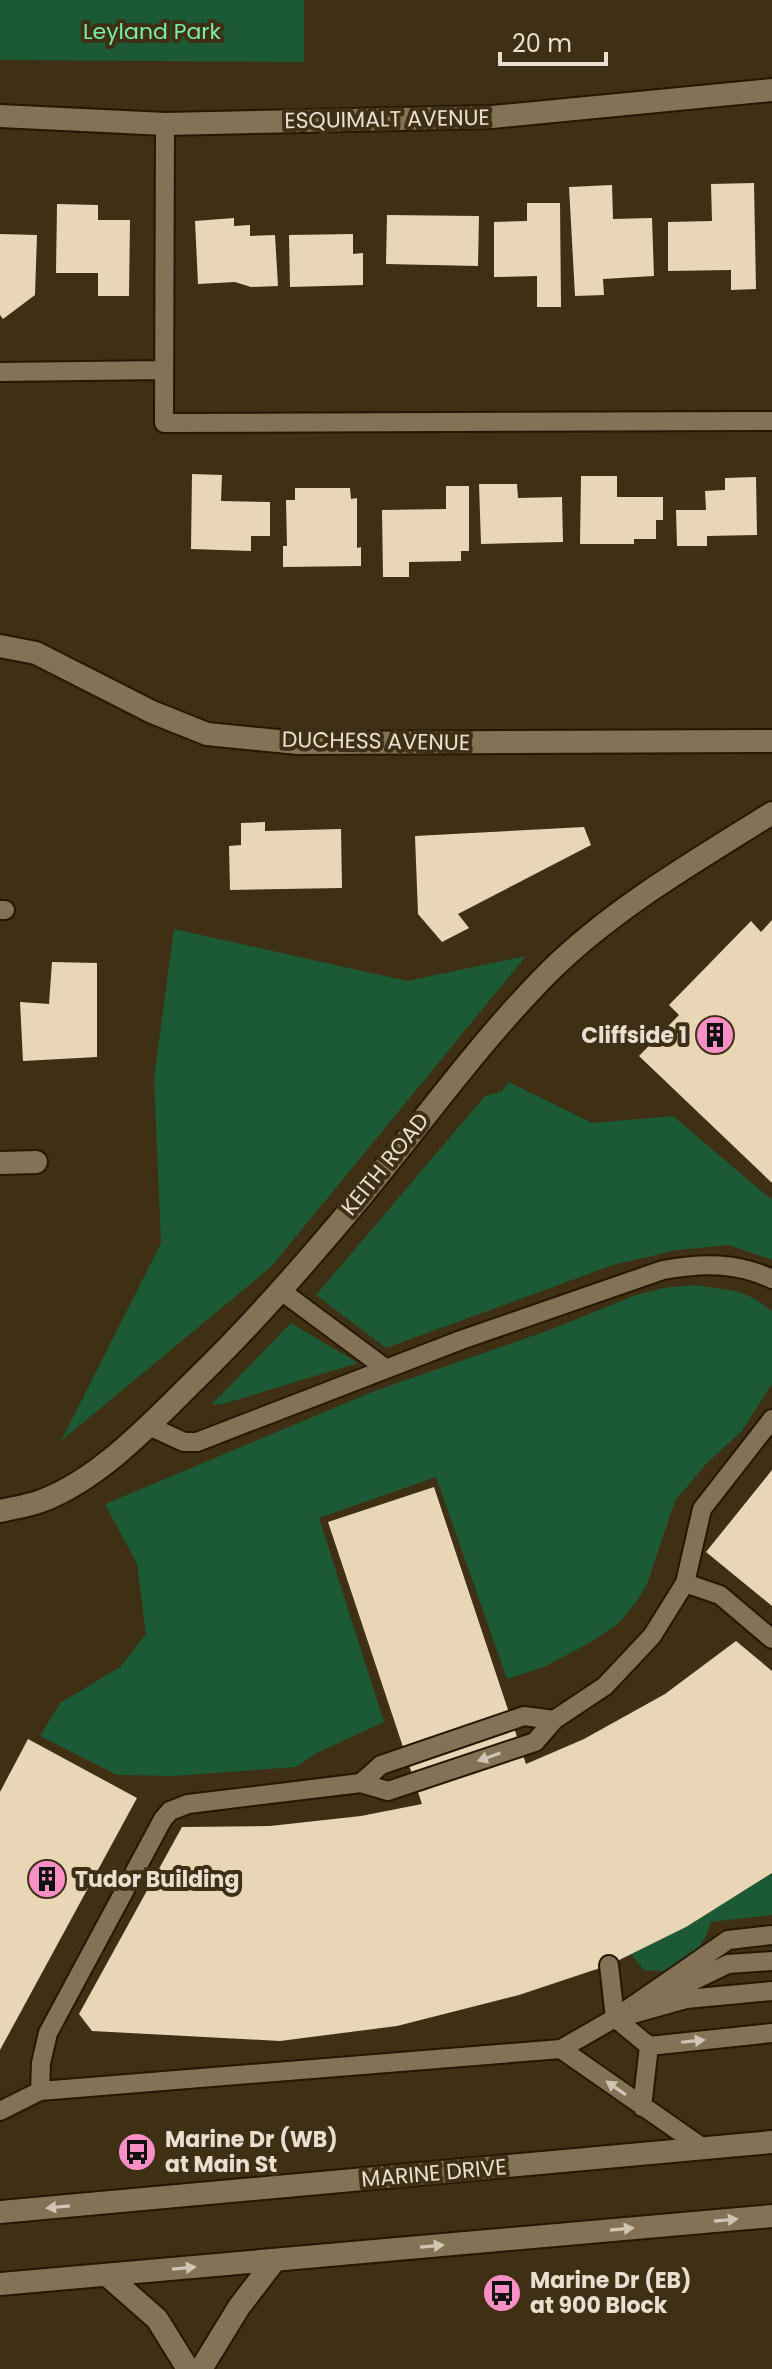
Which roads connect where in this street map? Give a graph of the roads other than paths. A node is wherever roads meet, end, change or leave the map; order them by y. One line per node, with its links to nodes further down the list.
1 (772, 90): 3 (street, ESQUIMALT AVENUE)
2 (0, 116): 3 (street, ESQUIMALT AVENUE)
3 (165, 124): 4 (lane)
4 (164, 370): 5 (lane); 6 (lane)
5 (0, 372)
6 (772, 421)
7 (0, 646): 8 (street, DUCHESS AVENUE)
8 (772, 741)
9 (772, 813): 13 (street, KEITH ROAD)
10 (36, 1162): 11 (street)
11 (0, 1163)
12 (772, 1279): 14 (lane)
13 (280, 1290): 14 (lane); 16 (street, KEITH ROAD)
14 (385, 1368): 16 (lane)
15 (772, 1419): 18 (lane)
16 (149, 1426): 17 (street, KEITH ROAD)
17 (0, 1511)
18 (685, 1583): 19 (lane); 20 (lane)
19 (772, 1639)
20 (554, 1720): 21 (lane); 21 (lane, one-way to 21)
21 (361, 1783): 30 (lane)
22 (772, 1935): 26 (lane)
23 (772, 1961): 26 (lane)
24 (609, 1965): 26 (lane)
25 (772, 1991): 26 (lane)
26 (615, 2018): 28 (lane); 29 (lane)
27 (772, 2033): 28 (lane, one-way to 27)
28 (649, 2046): 31 (lane)
29 (561, 2049): 30 (lane); 31 (lane, one-way to 29)
30 (40, 2091): 32 (lane)
31 (642, 2107): 34 (lane)
32 (0, 2111)
33 (772, 2142): 34 (street, MARINE DRIVE)
34 (703, 2148): 35 (street, MARINE DRIVE, one-way to 35)
35 (0, 2212)
36 (772, 2216): 37 (street, one-way to 36)
37 (275, 2260): 38 (street, one-way to 37); 41 (street)
38 (107, 2275): 39 (street); 40 (street)
39 (0, 2284)
40 (188, 2369)
41 (201, 2369)

